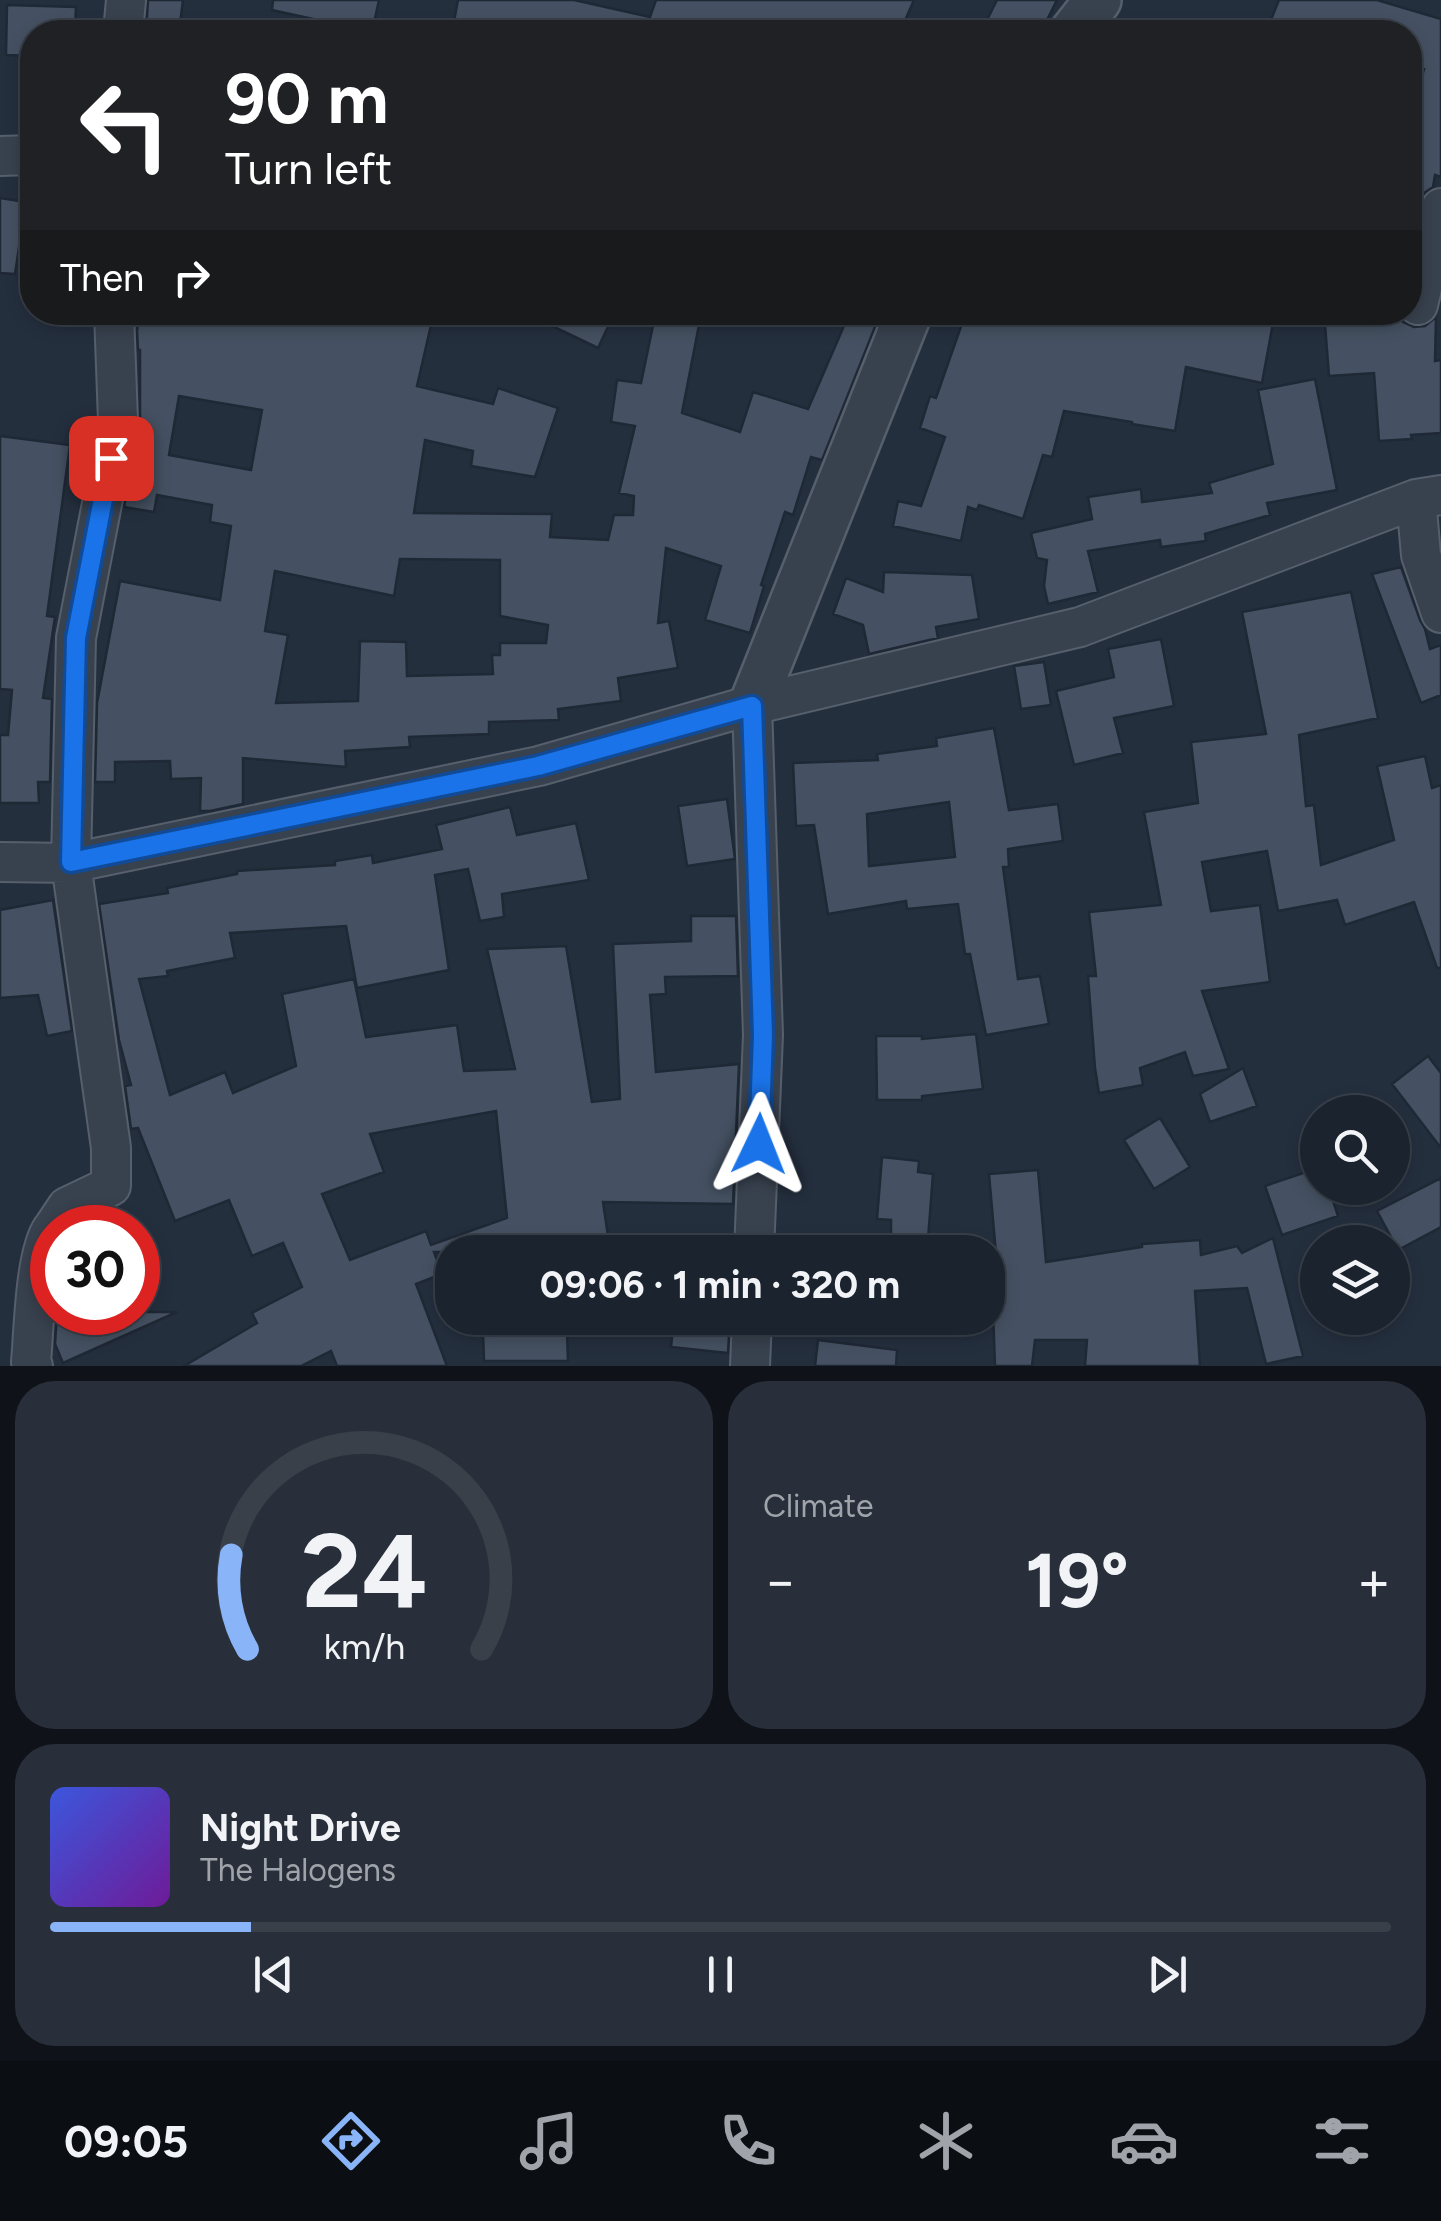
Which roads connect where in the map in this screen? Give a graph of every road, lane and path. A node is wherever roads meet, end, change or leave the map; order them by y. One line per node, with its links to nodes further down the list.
1 (1098, 0): 2 (street)
2 (1082, 20)
3 (1441, 208): 4 (street)
4 (1422, 288)
5 (114, 325): 11 (street)
6 (904, 325): 9 (street)
7 (1429, 497): 8 (street); 9 (street)
8 (1441, 613)
9 (752, 706): 11 (street); 13 (street)
10 (0, 862): 11 (street)
11 (71, 862): 12 (street)
12 (71, 1205)
13 (755, 1235)
14 (34, 1335): 16 (street)
15 (751, 1335): 17 (street)
16 (33, 1366)
17 (750, 1366)

